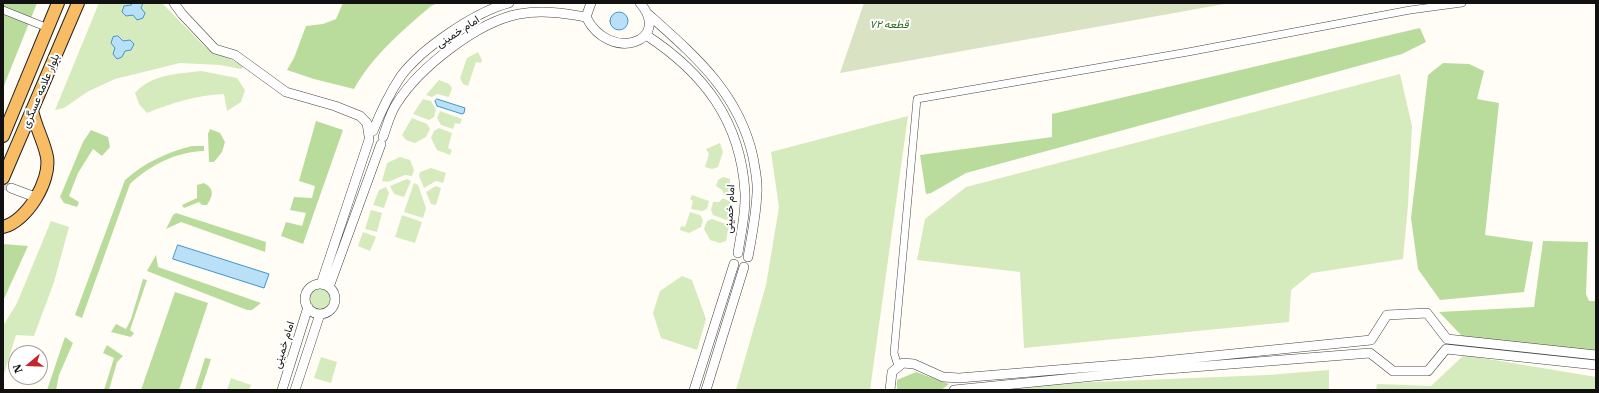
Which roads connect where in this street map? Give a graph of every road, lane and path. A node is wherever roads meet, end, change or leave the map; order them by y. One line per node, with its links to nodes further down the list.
1 (58, 3): 11 (highway, بلوار علامه عسگری)
2 (78, 3): 14 (highway, بلوار علامه عسگری)
3 (174, 3): 16 (street)
4 (509, 3): 16 (street, امام خمینی)
5 (591, 3): 10 (street)
6 (640, 3): 9 (street)
7 (1462, 3): 35 (street)
8 (3, 10): 11 (street)
9 (648, 14): 12 (street); 24 (street)
10 (586, 17): 12 (street); 18 (street, امام خمینی)
11 (48, 28): 13 (highway, بلوار علامه عسگری)
12 (646, 35): 23 (street, امام خمینی)
13 (15, 106): 15 (highway); 17 (highway, بلوار علامه عسگری)
14 (32, 110): 19 (highway, بلوار علامه عسگری); 21 (highway)
15 (3, 117)
16 (370, 135): 18 (street); 18 (street); 27 (street, امام خمینی)
17 (3, 136)
18 (382, 140): 27 (street, امام خمینی)
19 (3, 178)
20 (11, 188): 21 (street)
21 (35, 198): 22 (highway)
22 (3, 227)
23 (738, 253): 24 (street); 25 (street)
24 (748, 257): 26 (street)
25 (734, 264): 26 (street); 38 (street)
26 (744, 267): 39 (street)
27 (325, 286): 28 (street); 29 (street)
28 (308, 307): 29 (street); 36 (street, امام خمینی)
29 (320, 314): 37 (street)
30 (1371, 340): 31 (street); 32 (street); 35 (street)
31 (1446, 344): 32 (street); 33 (street); 34 (street)
32 (1370, 353): 41 (street)
33 (1596, 355)
34 (1596, 365)
35 (898, 366): 40 (street)
36 (282, 390)
37 (295, 390)
38 (694, 390)
39 (706, 390)
40 (890, 390)
41 (954, 390)

